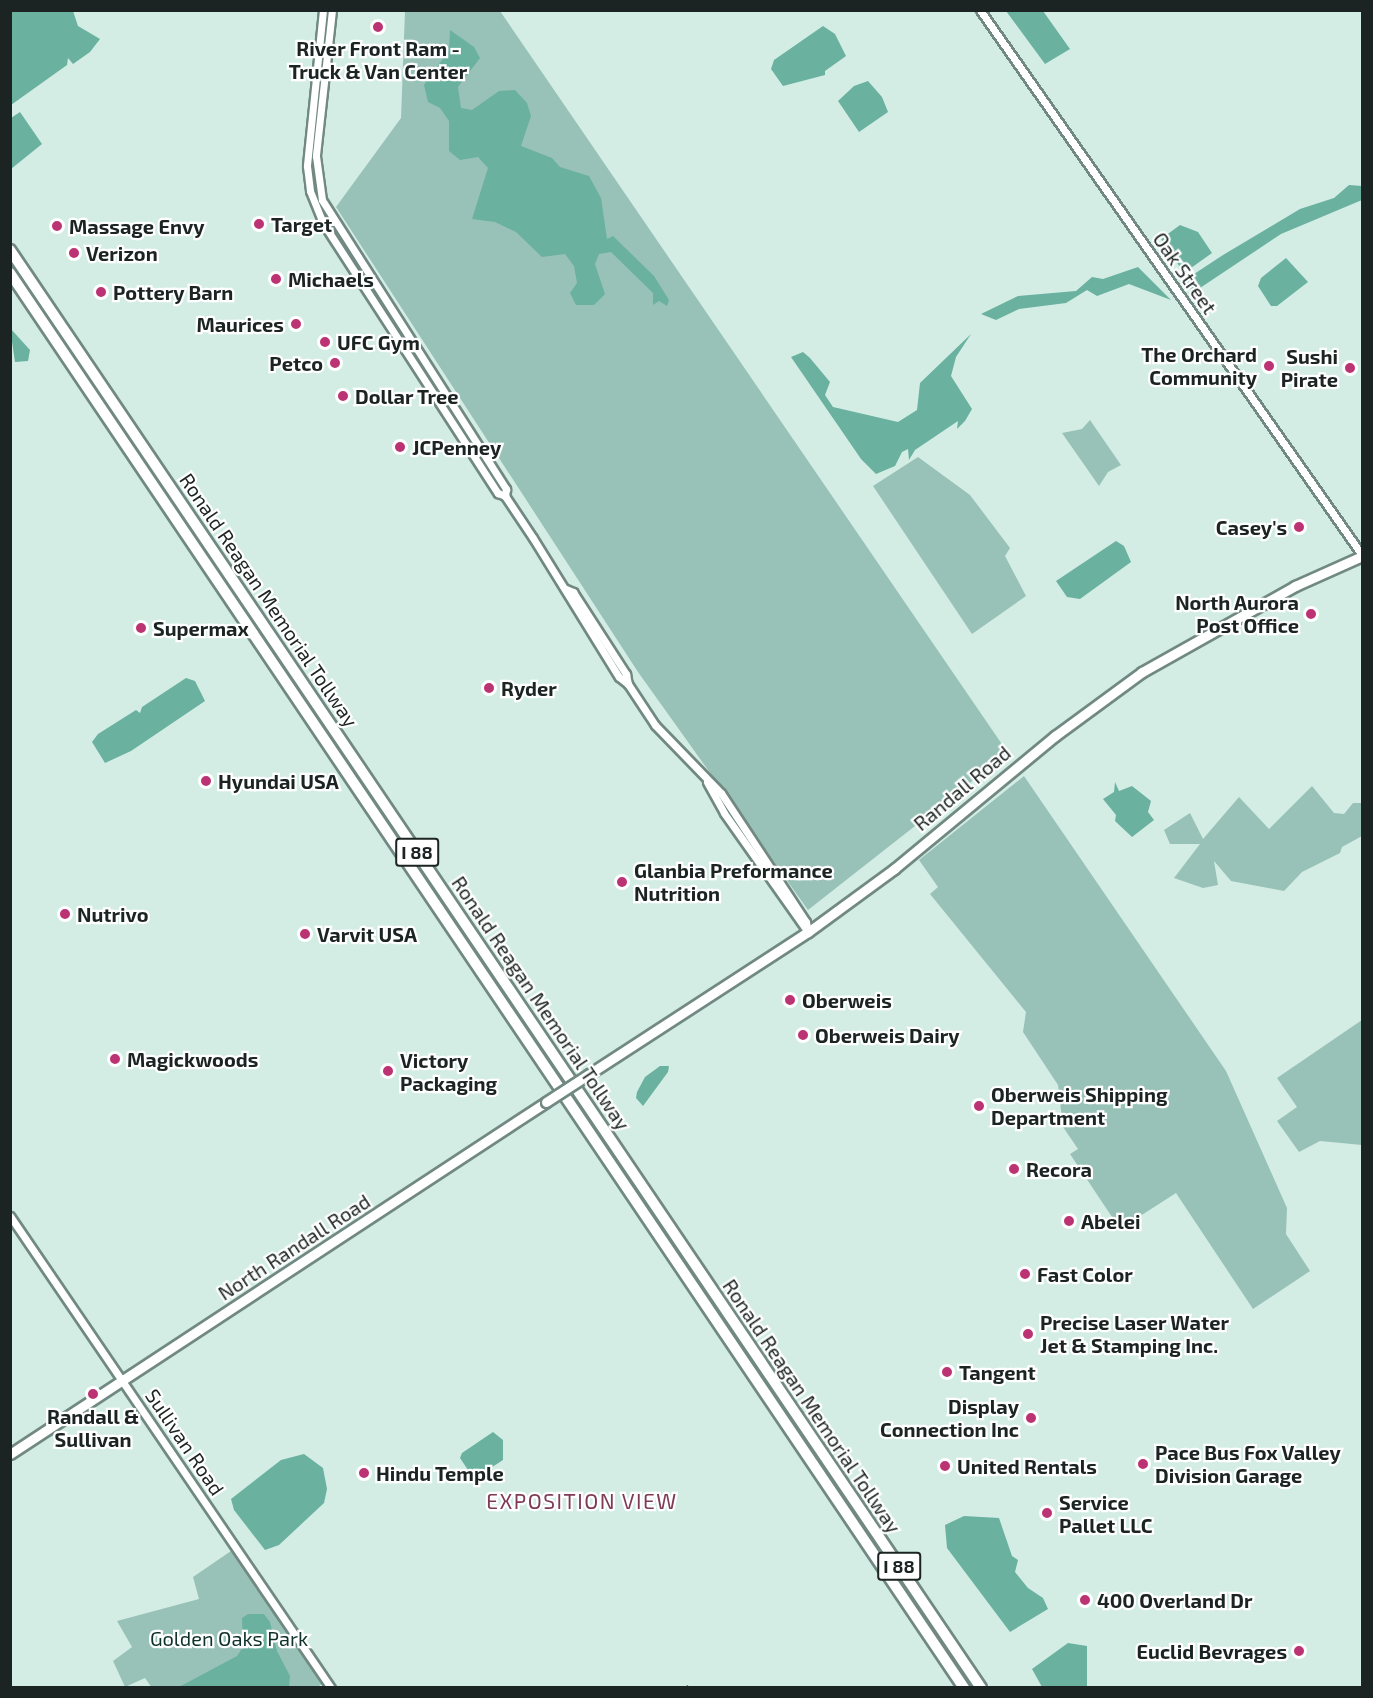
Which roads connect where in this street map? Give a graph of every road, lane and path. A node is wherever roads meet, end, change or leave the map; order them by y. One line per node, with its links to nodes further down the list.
1 (323, 10): 6 (street)
2 (332, 10): 6 (street)
3 (980, 10): 7 (street, Oak Street)
4 (10, 250): 15 (highway, Ronald Reagan Memorial Tollway / I 88)
5 (10, 273): 14 (highway, Ronald Reagan Memorial Tollway / I 88)
6 (505, 496): 8 (street)
7 (1362, 555): 8 (main road, Randall Road)
8 (808, 932): 9 (main road, Randall Road)
9 (593, 1072): 11 (main road, North Randall Road, bridge)
10 (10, 1216): 11 (street, Sullivan Road)
11 (124, 1381): 12 (main road, North Randall Road); 13 (street, Sullivan Road)
12 (10, 1454)
13 (331, 1688)
14 (964, 1688)
15 (981, 1688)

